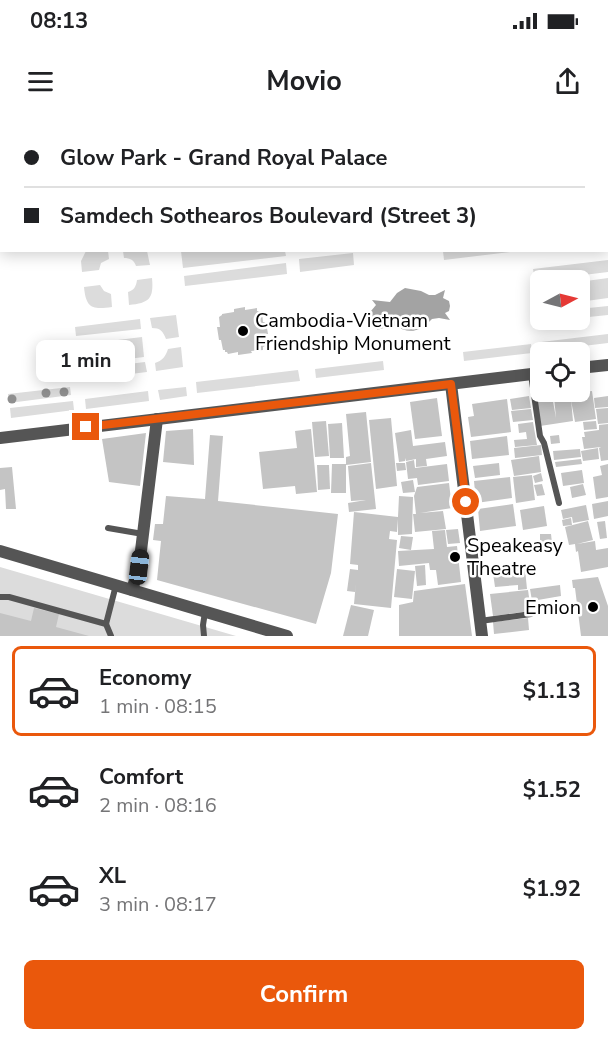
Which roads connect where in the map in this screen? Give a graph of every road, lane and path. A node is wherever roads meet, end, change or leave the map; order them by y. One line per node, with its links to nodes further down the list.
1 (608, 365): 2 (street)
2 (590, 367)
3 (530, 375): 4 (street)
4 (451, 384): 6 (street); 17 (street)
5 (538, 402): 8 (lane)
6 (157, 419): 7 (street); 10 (street)
7 (0, 438)
8 (559, 504)
9 (108, 528): 10 (lane)
10 (143, 534): 13 (street)
11 (0, 551): 12 (street)
12 (116, 585): 13 (street); 18 (lane)
13 (132, 590): 15 (street)
14 (0, 597): 18 (lane)
15 (206, 612): 20 (lane); 21 (street)
16 (531, 614): 17 (lane)
17 (480, 621): 22 (street)
18 (106, 624): 19 (lane)
19 (111, 636)
20 (204, 636)
21 (287, 636)
22 (482, 636)

